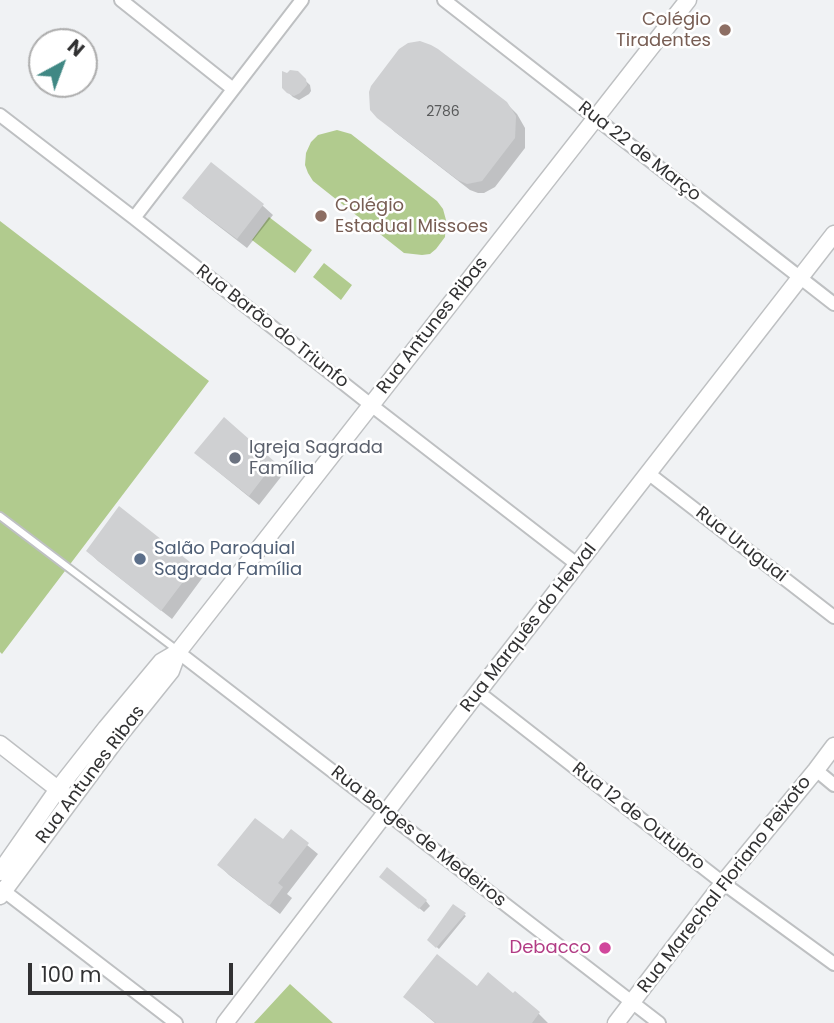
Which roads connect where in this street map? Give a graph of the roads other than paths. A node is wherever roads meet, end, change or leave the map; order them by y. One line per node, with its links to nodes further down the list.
1 (121, 0): 5 (street)
2 (302, 0): 5 (street)
3 (444, 0): 7 (street, Rua 22 de Março)
4 (688, 0): 7 (street, Rua Antunes Ribas)
5 (233, 89): 8 (street)
6 (0, 115): 8 (street, Rua Barão do Triunfo)
7 (596, 118): 10 (street, Rua 22 de Março); 12 (street, Rua Antunes Ribas)
8 (134, 218): 12 (street, Rua Barão do Triunfo)
9 (834, 234): 10 (street, Rua Marquês do Herval)
10 (800, 278): 11 (street, Rua 22 de Março); 13 (street, Rua Marquês do Herval)
11 (834, 304)
12 (370, 405): 15 (street, Rua Barão do Triunfo); 17 (street, Rua Antunes Ribas)
13 (648, 474): 15 (street, Rua Marquês do Herval); 16 (street, Rua Uruguai)
14 (0, 516): 17 (lane)
15 (578, 565): 18 (street, Rua Marquês do Herval)
16 (834, 617)
17 (178, 652): 19 (street, Rua Antunes Ribas); 26 (street, Rua Borges de Medeiros)
18 (478, 692): 26 (street, Rua Marquês do Herval); 28 (street, Rua 12 de Outubro)
19 (112, 732): 24 (street, Rua Antunes Ribas); 25 (street, Rua Antunes Ribas)
20 (0, 744): 24 (street)
21 (834, 746): 22 (street, Rua Marechal Floriano Peixoto)
22 (816, 770): 23 (street); 28 (street, Rua Marechal Floriano Peixoto)
23 (834, 785)
24 (58, 789): 25 (street); 27 (street, Rua Antunes Ribas)
25 (71, 800): 29 (street, Rua Antunes Ribas)
26 (387, 813): 31 (street, Rua Borges de Medeiros); 33 (street, Rua Marquês do Herval)
27 (0, 872)
28 (723, 883): 30 (street, Rua 12 de Outubro); 31 (street, Rua Marechal Floriano Peixoto)
29 (1, 892): 32 (street)
30 (834, 964)
31 (632, 1002): 34 (street, Rua Marechal Floriano Peixoto); 35 (street, Rua Borges de Medeiros)
32 (176, 1023)
33 (225, 1023)
34 (616, 1023)
35 (659, 1023)

